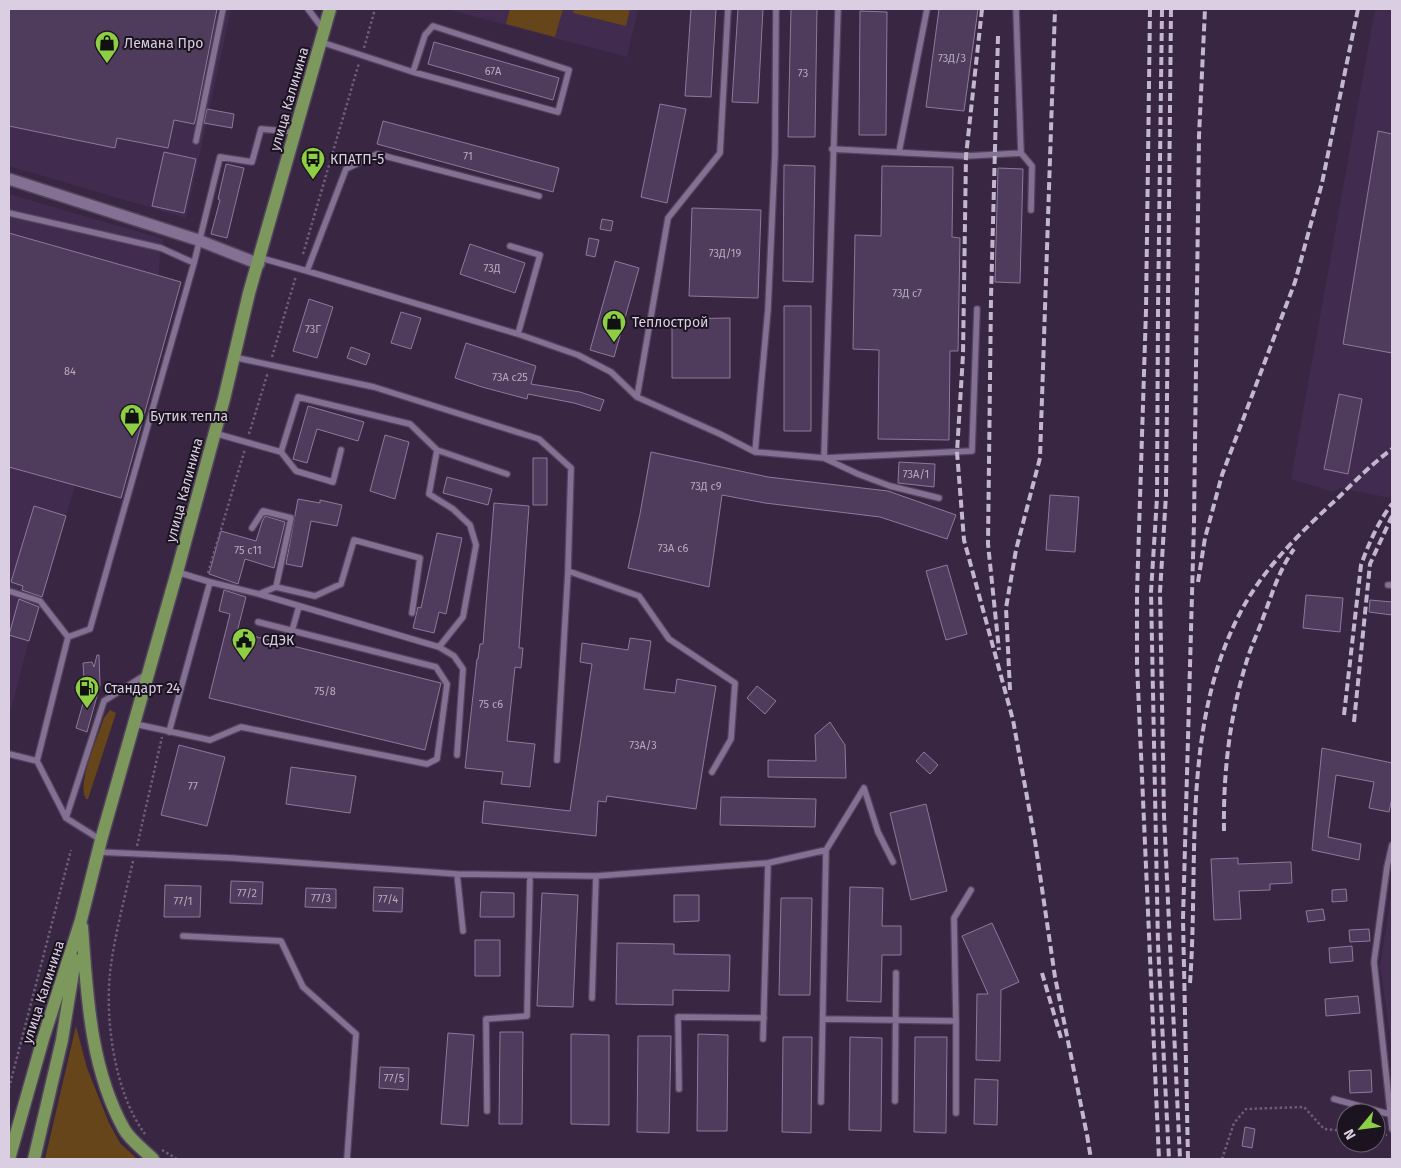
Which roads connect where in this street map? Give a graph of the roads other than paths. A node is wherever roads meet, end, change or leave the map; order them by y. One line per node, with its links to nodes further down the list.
1 (223, 9): 12 (lane)
2 (308, 9): 9 (lane)
3 (330, 9): 9 (main road, улица Калинина)
4 (728, 9): 28 (lane)
5 (776, 9): 33 (lane)
6 (838, 9): 13 (lane)
7 (926, 9): 14 (lane)
8 (1016, 9): 15 (lane)
9 (322, 36): 10 (lane); 11 (main road, улица Калинина)
10 (413, 72): 10 (lane)
11 (295, 132): 20 (lane); 22 (main road, улица Калинина)
12 (196, 141)
13 (832, 150): 14 (lane); 34 (lane)
14 (899, 152): 15 (lane)
15 (1021, 153): 18 (lane)
16 (9, 179): 20 (street)
17 (539, 196): 24 (lane)
18 (1031, 210)
19 (9, 213): 23 (lane)
20 (198, 240): 22 (street); 23 (lane)
21 (510, 246): 26 (lane)
22 (260, 261): 24 (lane); 27 (main road, улица Калинина)
23 (194, 263): 48 (lane)
24 (307, 271): 26 (lane)
25 (977, 309): 34 (lane)
26 (518, 334): 28 (lane)
27 (233, 358): 29 (main road, улица Калинина); 38 (lane)
28 (637, 397): 33 (lane)
29 (214, 433): 32 (lane); 39 (main road, улица Калинина)
30 (341, 450): 32 (lane)
31 (438, 450): 32 (lane); 35 (lane); 49 (lane)
32 (282, 452)
33 (755, 452): 34 (lane)
34 (824, 458): 36 (lane)
35 (507, 474)
36 (939, 498)
37 (252, 528): 41 (lane)
38 (568, 571): 55 (lane); 57 (lane)
39 (177, 572): 40 (lane); 50 (main road, улица Калинина)
40 (210, 582): 43 (lane); 52 (lane)
41 (276, 587): 43 (lane); 45 (lane)
42 (9, 591): 48 (lane)
43 (259, 594): 44 (lane)
44 (299, 606): 47 (lane); 49 (lane)
45 (412, 613)
46 (258, 622): 47 (lane)
47 (292, 631): 52 (lane)
48 (68, 638): 56 (lane)
49 (439, 647): 54 (lane)
50 (149, 673): 51 (main road, улица Калинина); 58 (lane)
51 (134, 724): 52 (lane); 59 (main road, улица Калинина)
52 (169, 732)
53 (9, 754): 56 (lane)
54 (457, 755)
55 (557, 760)
56 (37, 761): 58 (lane)
57 (712, 772)
58 (66, 818): 59 (lane)
59 (102, 840): 62 (main road, улица Калинина)
60 (1392, 845): 85 (lane)
61 (826, 850): 63 (lane); 64 (lane); 75 (lane)
62 (98, 852): 65 (lane); 69 (main road, улица Калинина)
63 (892, 862)
64 (768, 863): 67 (lane); 74 (lane)
65 (457, 874): 66 (lane); 70 (lane)
66 (530, 875): 67 (lane); 83 (lane)
67 (596, 876): 73 (lane)
68 (971, 890): 77 (lane)
69 (81, 920): 87 (main road, улица Калинина); 88 (main road, улица Калинина); 89 (main road)
70 (463, 931)
71 (183, 936): 90 (lane)
72 (896, 973): 76 (lane)
73 (592, 998)
74 (764, 1018): 78 (lane); 79 (lane)
75 (824, 1019): 76 (lane); 82 (lane)
76 (895, 1021): 77 (lane); 81 (lane)
77 (956, 1021): 84 (lane)
78 (763, 1039)
79 (679, 1088)
80 (1334, 1099): 85 (lane)
81 (895, 1101)
82 (821, 1102)
83 (487, 1111)
84 (956, 1113)
85 (1389, 1114): 86 (lane)
86 (1392, 1129)
87 (9, 1159)
88 (34, 1159)
89 (153, 1159)
90 (347, 1159)

